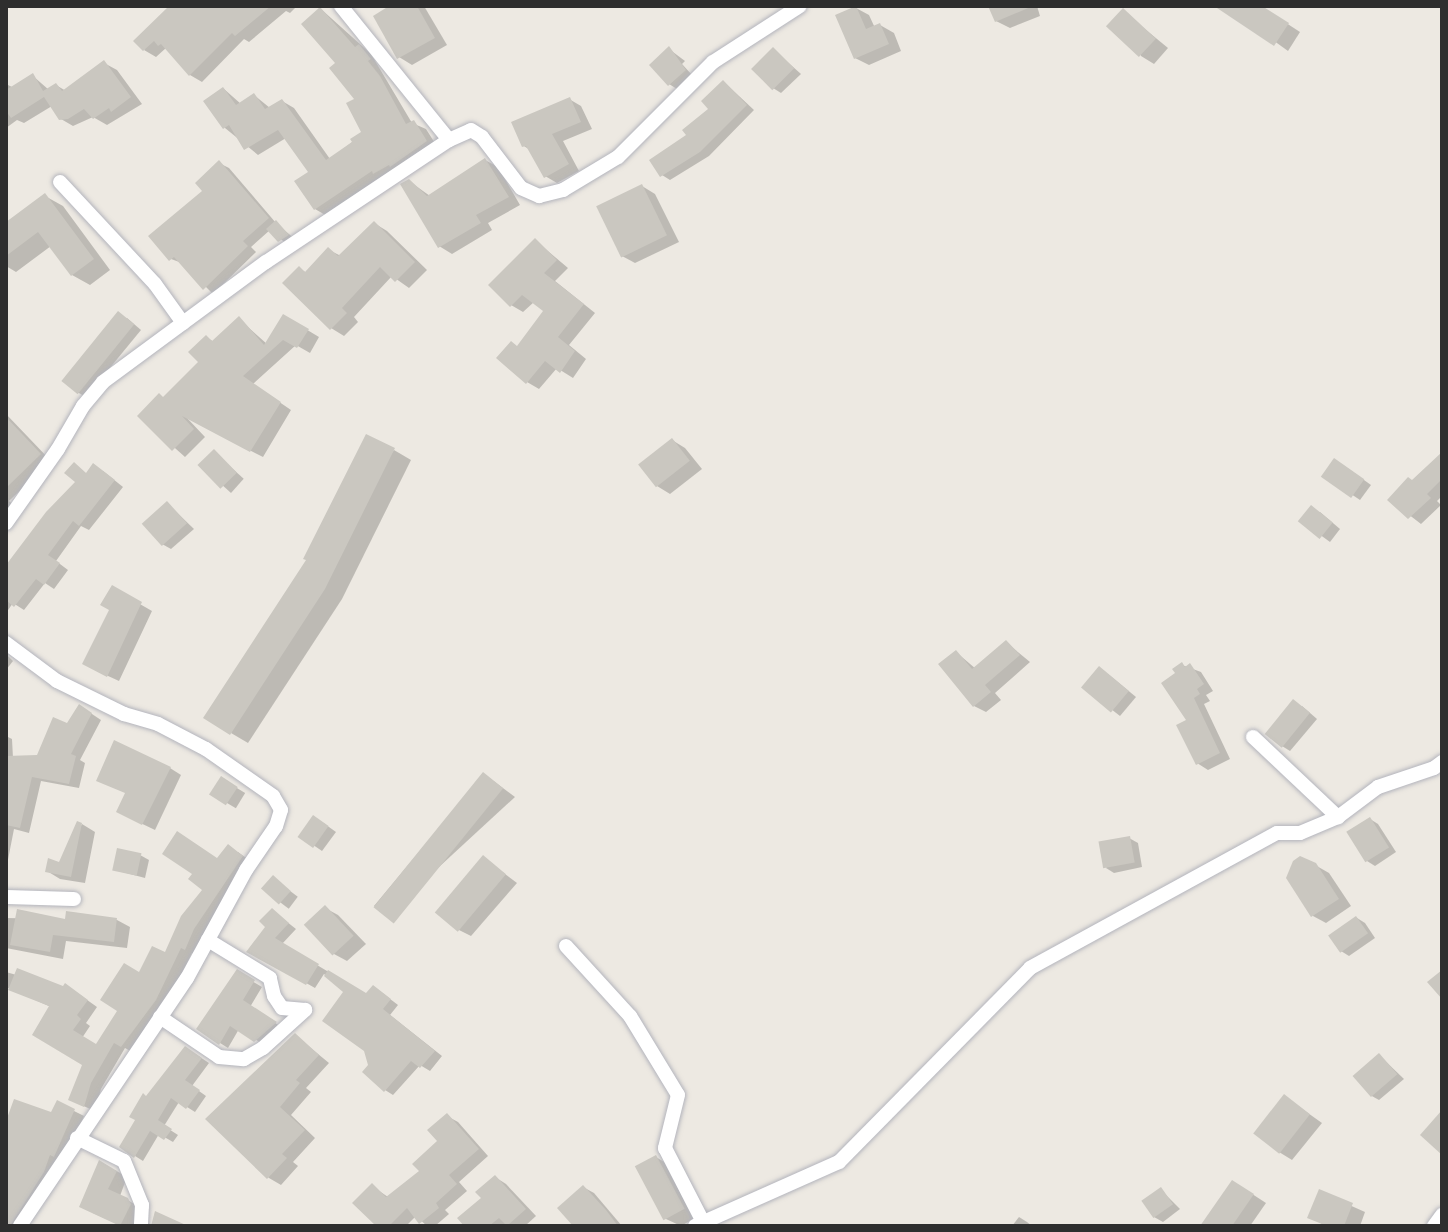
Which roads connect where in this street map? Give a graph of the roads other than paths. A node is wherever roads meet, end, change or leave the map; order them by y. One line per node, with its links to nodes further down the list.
1 (341, 6): 5 (street)
2 (771, 6): 4 (street)
3 (800, 6): 4 (street)
4 (771, 22): 5 (street)
5 (449, 140): 7 (street)
6 (60, 182): 7 (street)
7 (183, 323): 8 (street)
8 (6, 523)
9 (6, 643): 15 (street)
10 (1253, 737): 12 (street)
11 (1442, 762): 12 (street)
12 (1338, 817): 20 (street)
13 (6, 897): 14 (street)
14 (74, 899)
15 (208, 940): 17 (street); 17 (street)
16 (566, 946): 20 (street)
17 (160, 1017): 18 (street)
18 (77, 1138): 21 (street); 22 (street)
19 (1442, 1215): 23 (street)
20 (698, 1223)
21 (20, 1226)
22 (141, 1226)
23 (1434, 1226)

